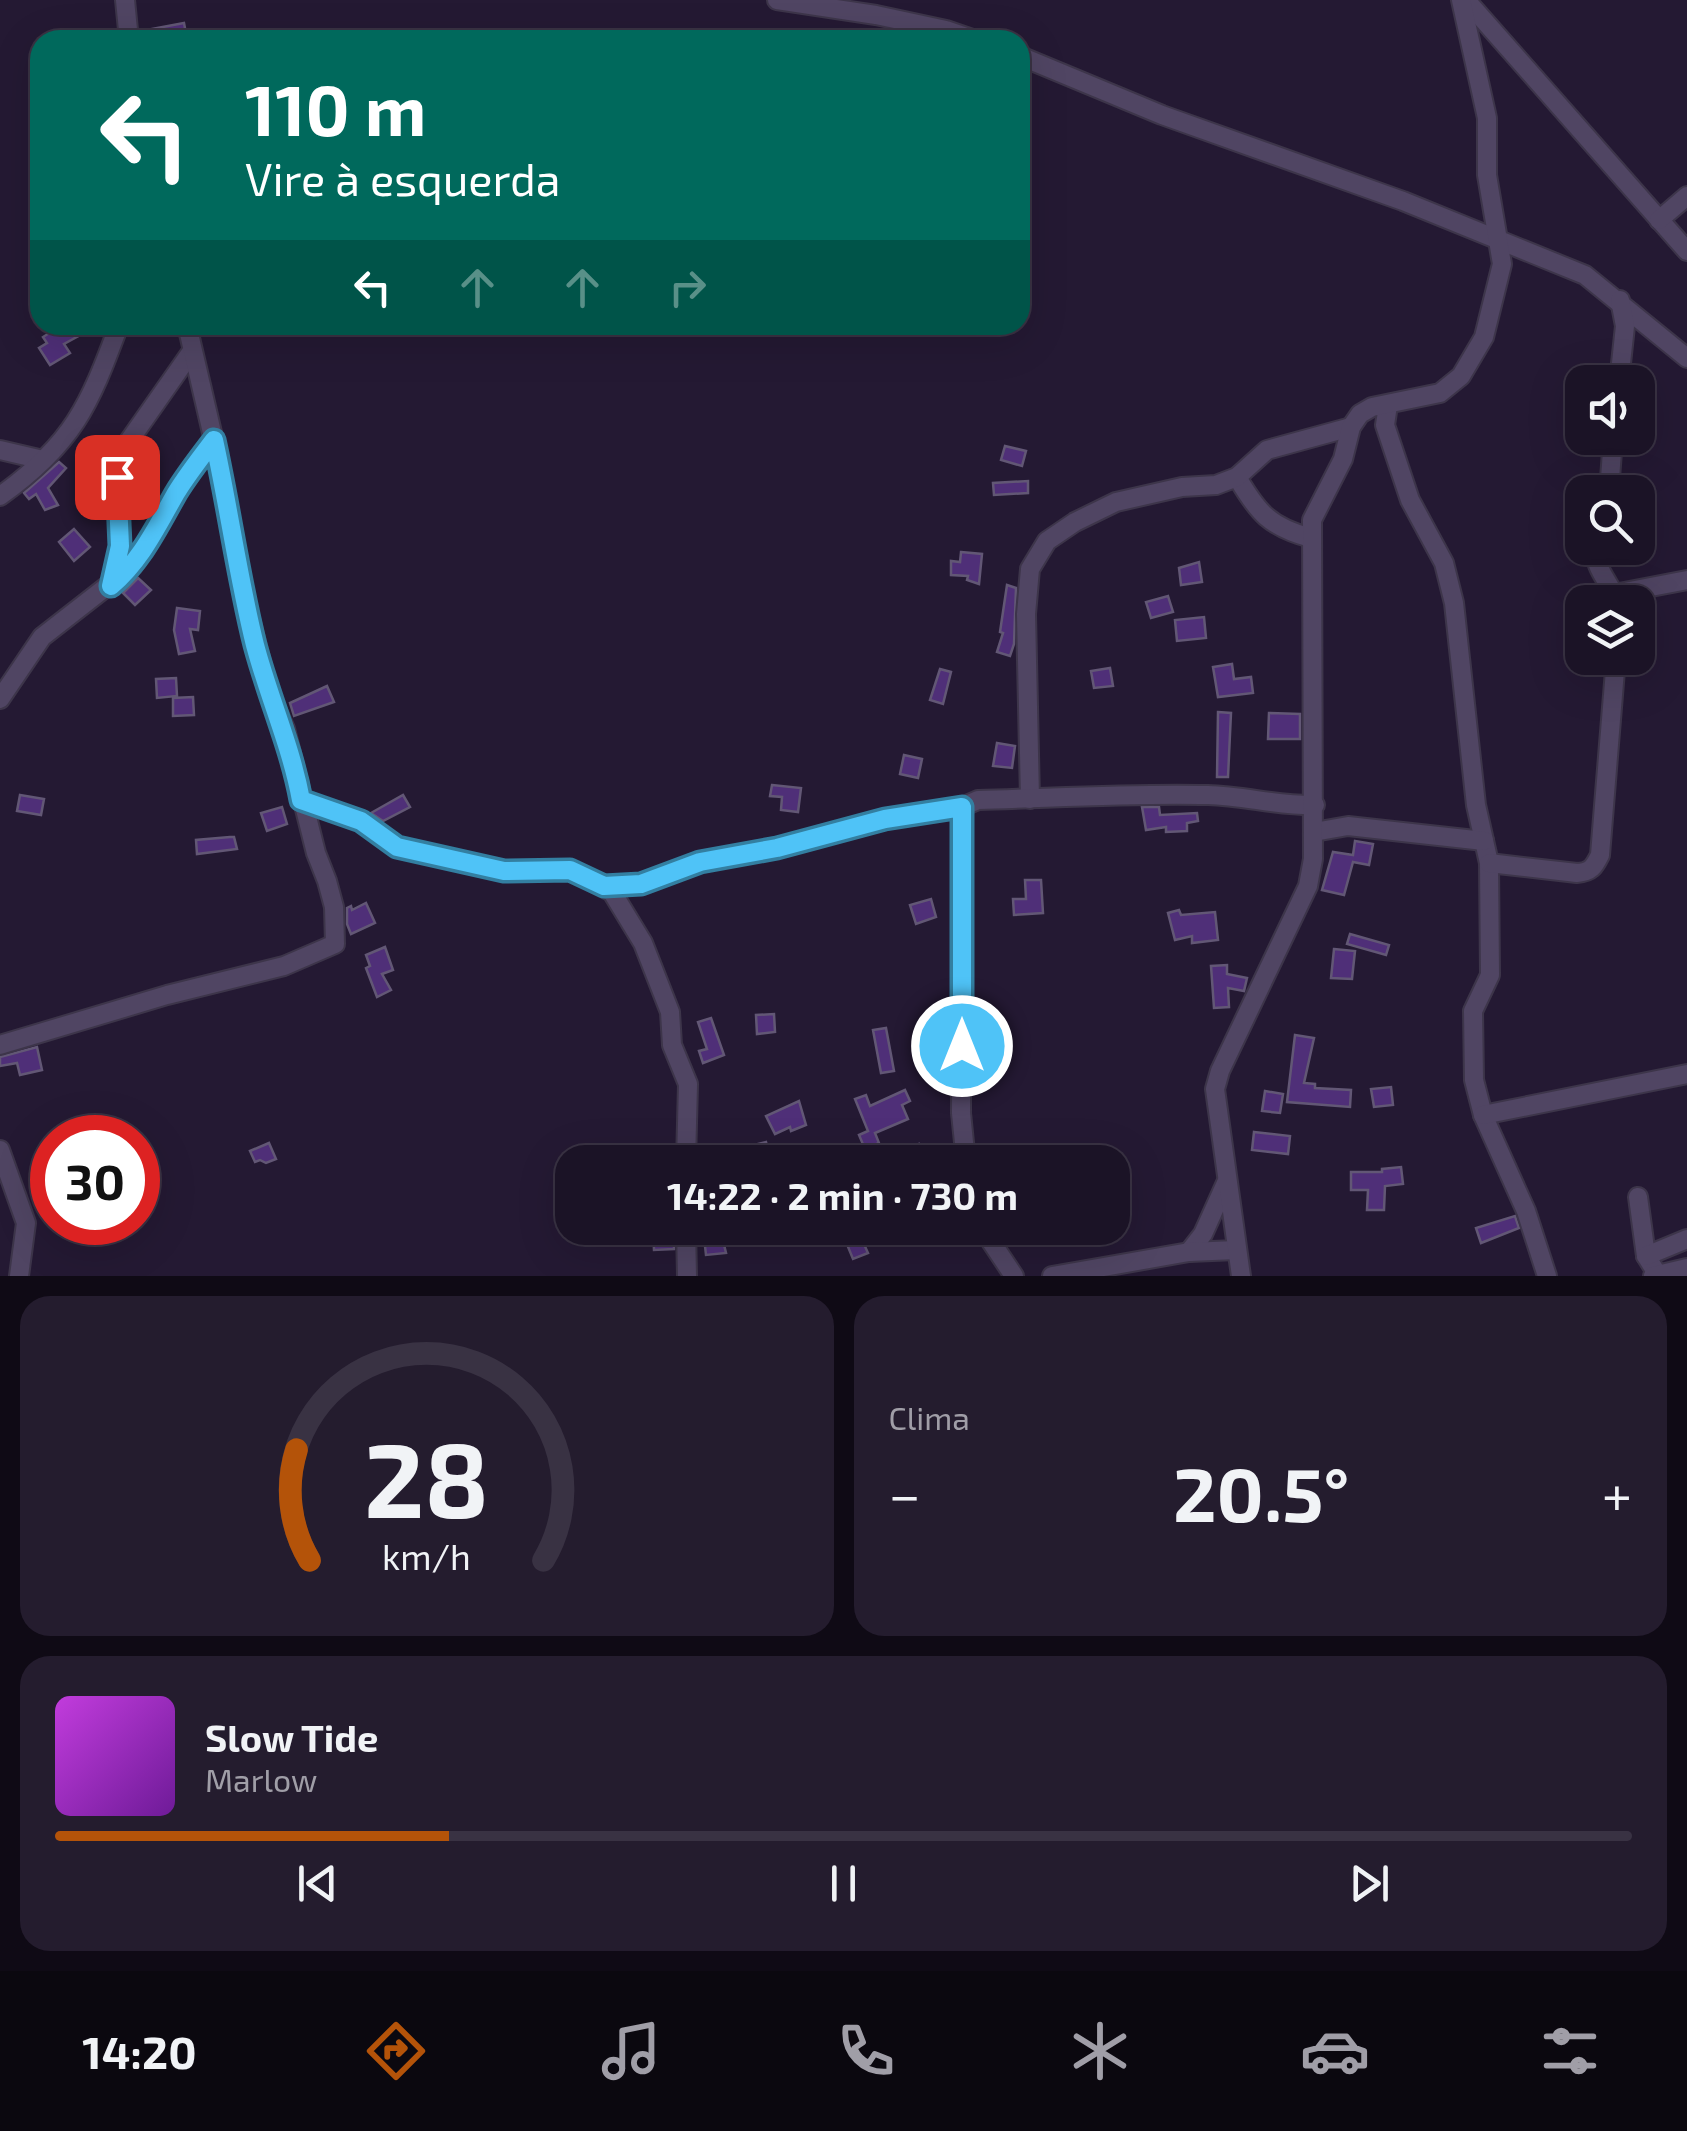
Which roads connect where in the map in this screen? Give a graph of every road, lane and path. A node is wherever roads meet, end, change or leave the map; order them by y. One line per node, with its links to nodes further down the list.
1 (124, 0): 4 (street)
2 (777, 0): 5 (street)
3 (1464, 0): 8 (street); 9 (street)
4 (128, 30)
5 (941, 30)
6 (1030, 60): 9 (street)
7 (1687, 196): 8 (street)
8 (1658, 220): 10 (street)
9 (1500, 240): 11 (street); 17 (street)
10 (1687, 251)
11 (1620, 300): 15 (street); 16 (street)
12 (116, 335): 21 (street)
13 (190, 335): 14 (street)
14 (192, 351): 19 (street); 26 (street)
15 (1687, 358)
16 (1621, 365)
17 (1388, 405): 18 (street); 35 (street)
18 (1351, 428): 22 (street); 24 (street)
19 (214, 440): 26 (street); 31 (street)
20 (0, 450): 21 (street)
21 (43, 460): 23 (street)
22 (1236, 477): 24 (street); 30 (street)
23 (0, 496)
24 (1311, 538): 32 (street)
25 (1687, 580): 27 (street)
26 (111, 586): 29 (street)
27 (1655, 588)
28 (1615, 675): 36 (street)
29 (0, 698)
30 (1030, 799): 32 (street); 33 (street)
31 (301, 800): 37 (street); 38 (street)
32 (1315, 804): 34 (street)
33 (962, 807): 37 (street); 42 (street)
34 (1314, 832): 35 (street); 44 (street)
35 (1484, 840): 36 (street)
36 (1489, 863): 40 (street)
37 (604, 886): 41 (street)
38 (0, 1044)
39 (1687, 1074): 40 (street)
40 (1483, 1115): 59 (street)
41 (686, 1145)
42 (964, 1145)
43 (0, 1150): 54 (street)
44 (1227, 1180): 49 (street); 50 (street)
45 (1638, 1197): 51 (street)
46 (1687, 1239): 51 (street)
47 (686, 1245): 55 (street)
48 (993, 1245): 56 (street)
49 (1236, 1250): 50 (street); 58 (street)
50 (1189, 1252): 57 (street)
51 (1646, 1256): 53 (street)
52 (1687, 1268): 53 (street)
53 (1656, 1275)
54 (19, 1276)
55 (687, 1276)
56 (1014, 1276)
57 (1052, 1276)
58 (1241, 1276)
59 (1547, 1276)

